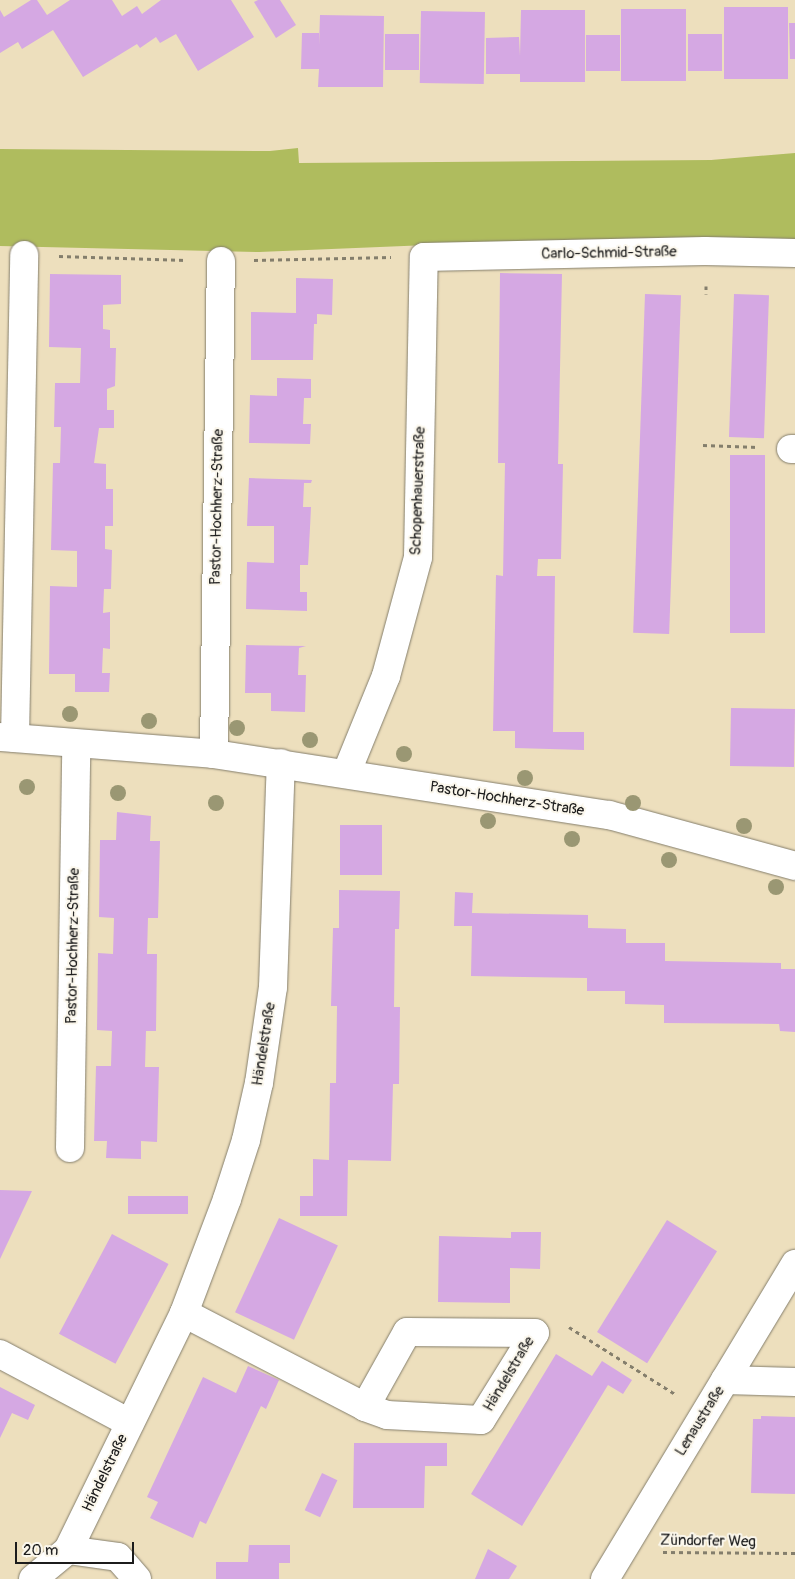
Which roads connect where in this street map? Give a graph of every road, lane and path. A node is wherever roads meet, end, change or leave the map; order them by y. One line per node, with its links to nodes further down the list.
1 (795, 253): 3 (street, Carlo-Schmid-Straße)
2 (24, 255): 7 (street, Pastor-Hochherz-Straße)
3 (424, 257): 11 (street, Schopenhauerstraße)
4 (222, 261): 9 (street, Pastor-Hochherz-Straße)
5 (703, 445): 6 (path)
6 (784, 448)
7 (8, 737): 8 (street, Pastor-Hochherz-Straße)
8 (76, 745): 9 (street, Pastor-Hochherz-Straße); 13 (street, Pastor-Hochherz-Straße)
9 (214, 754): 10 (street, Pastor-Hochherz-Straße)
10 (281, 763): 11 (street, Pastor-Hochherz-Straße); 15 (street, Händelstraße)
11 (346, 774): 12 (street, Pastor-Hochherz-Straße)
12 (795, 866)
13 (70, 1148)
14 (795, 1264): 18 (street, Lenaustraße)
15 (184, 1313): 20 (street, Händelstraße); 22 (street, Händelstraße)
16 (562, 1322): 21 (path)
17 (0, 1354): 22 (street, Händelstraße)
18 (725, 1380): 19 (street); 21 (street, Lenaustraße)
19 (795, 1382)
20 (365, 1407): 20 (street, Händelstraße)
21 (705, 1412): 24 (street, Lenaustraße)
22 (130, 1423): 23 (street, Händelstraße)
23 (68, 1550): 26 (street); 27 (street)
24 (620, 1552): 25 (path, Zündorfer Weg); 28 (street, Lenaustraße)
25 (795, 1553)
26 (34, 1579)
27 (137, 1579)
28 (605, 1579)

